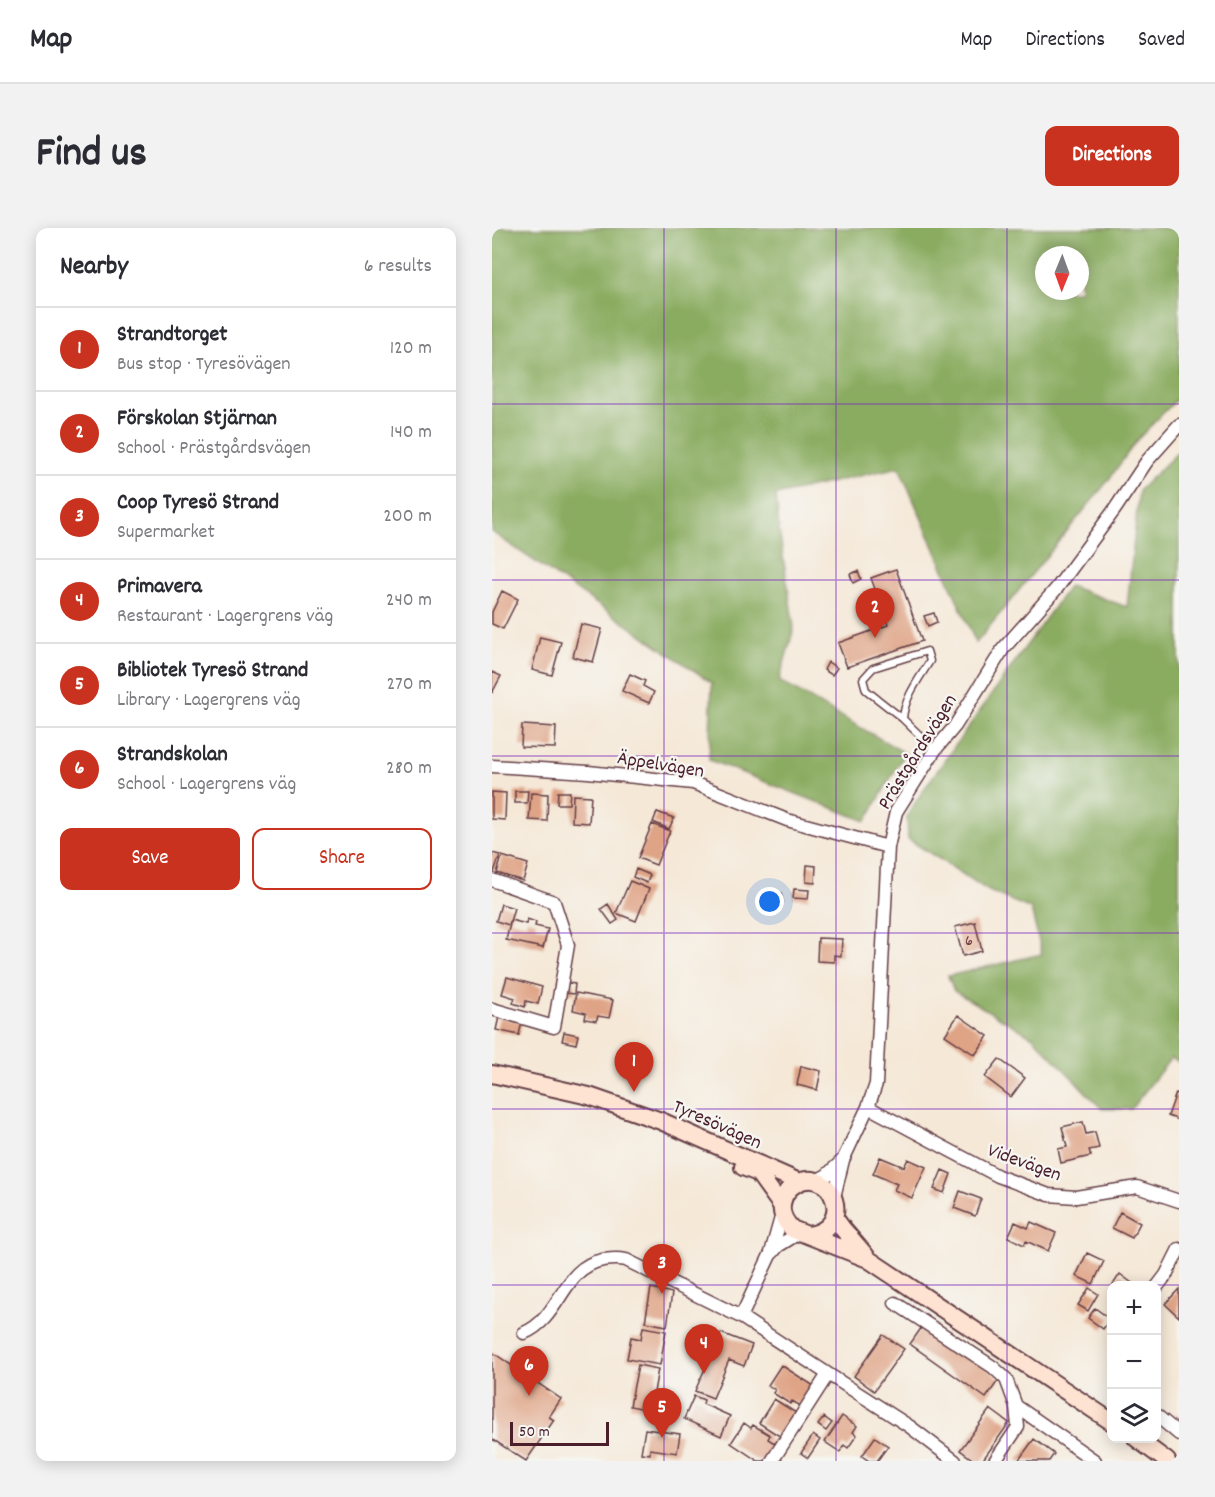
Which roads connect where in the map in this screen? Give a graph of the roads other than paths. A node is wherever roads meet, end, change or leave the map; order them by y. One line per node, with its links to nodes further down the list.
1 (1179, 424): 3 (street, Prästgårdsvägen)
2 (903, 719): 2 (lane); 3 (lane)
3 (935, 750): 5 (street, Prästgårdsvägen)
4 (492, 766): 5 (street, Äppelvägen)
5 (888, 847): 10 (street, Prästgårdsvägen)
6 (492, 880): 7 (street)
7 (492, 1009)
8 (492, 1074): 9 (main road, Tyresövägen)
9 (515, 1079): 12 (main road, Tyresövägen); 15 (main road, Tyresövägen)
10 (868, 1107): 11 (street, Prästgårdsvägen); 14 (street, Videvägen)
11 (843, 1160): 12 (street, Prästgårdsvägen); 13 (street, Prästgårdsvägen)
12 (808, 1182): 13 (main road, Tyresövägen); 15 (main road)
13 (834, 1197): 16 (main road)
14 (1179, 1201)
15 (782, 1209): 17 (main road, Tyresövägen); 19 (street)
16 (834, 1217): 17 (main road); 20 (main road, Tyresövägen)
17 (804, 1234): 19 (street); 20 (main road, Tyresövägen)
18 (1179, 1248): 21 (street)
19 (771, 1253): 23 (street)
20 (868, 1259): 27 (main road, Tyresövägen)
21 (1161, 1282)
22 (895, 1303): 26 (street)
23 (741, 1317): 24 (street); 25 (street)
24 (524, 1333)
25 (828, 1374): 31 (street); 32 (street)
26 (1016, 1407): 33 (street); 34 (street)
27 (1107, 1419)
28 (1161, 1419): 29 (street)
29 (1179, 1434)
30 (1143, 1443): 35 (main road)
31 (772, 1461)
32 (955, 1461)
33 (995, 1461)
34 (1095, 1461)
35 (1167, 1461)

